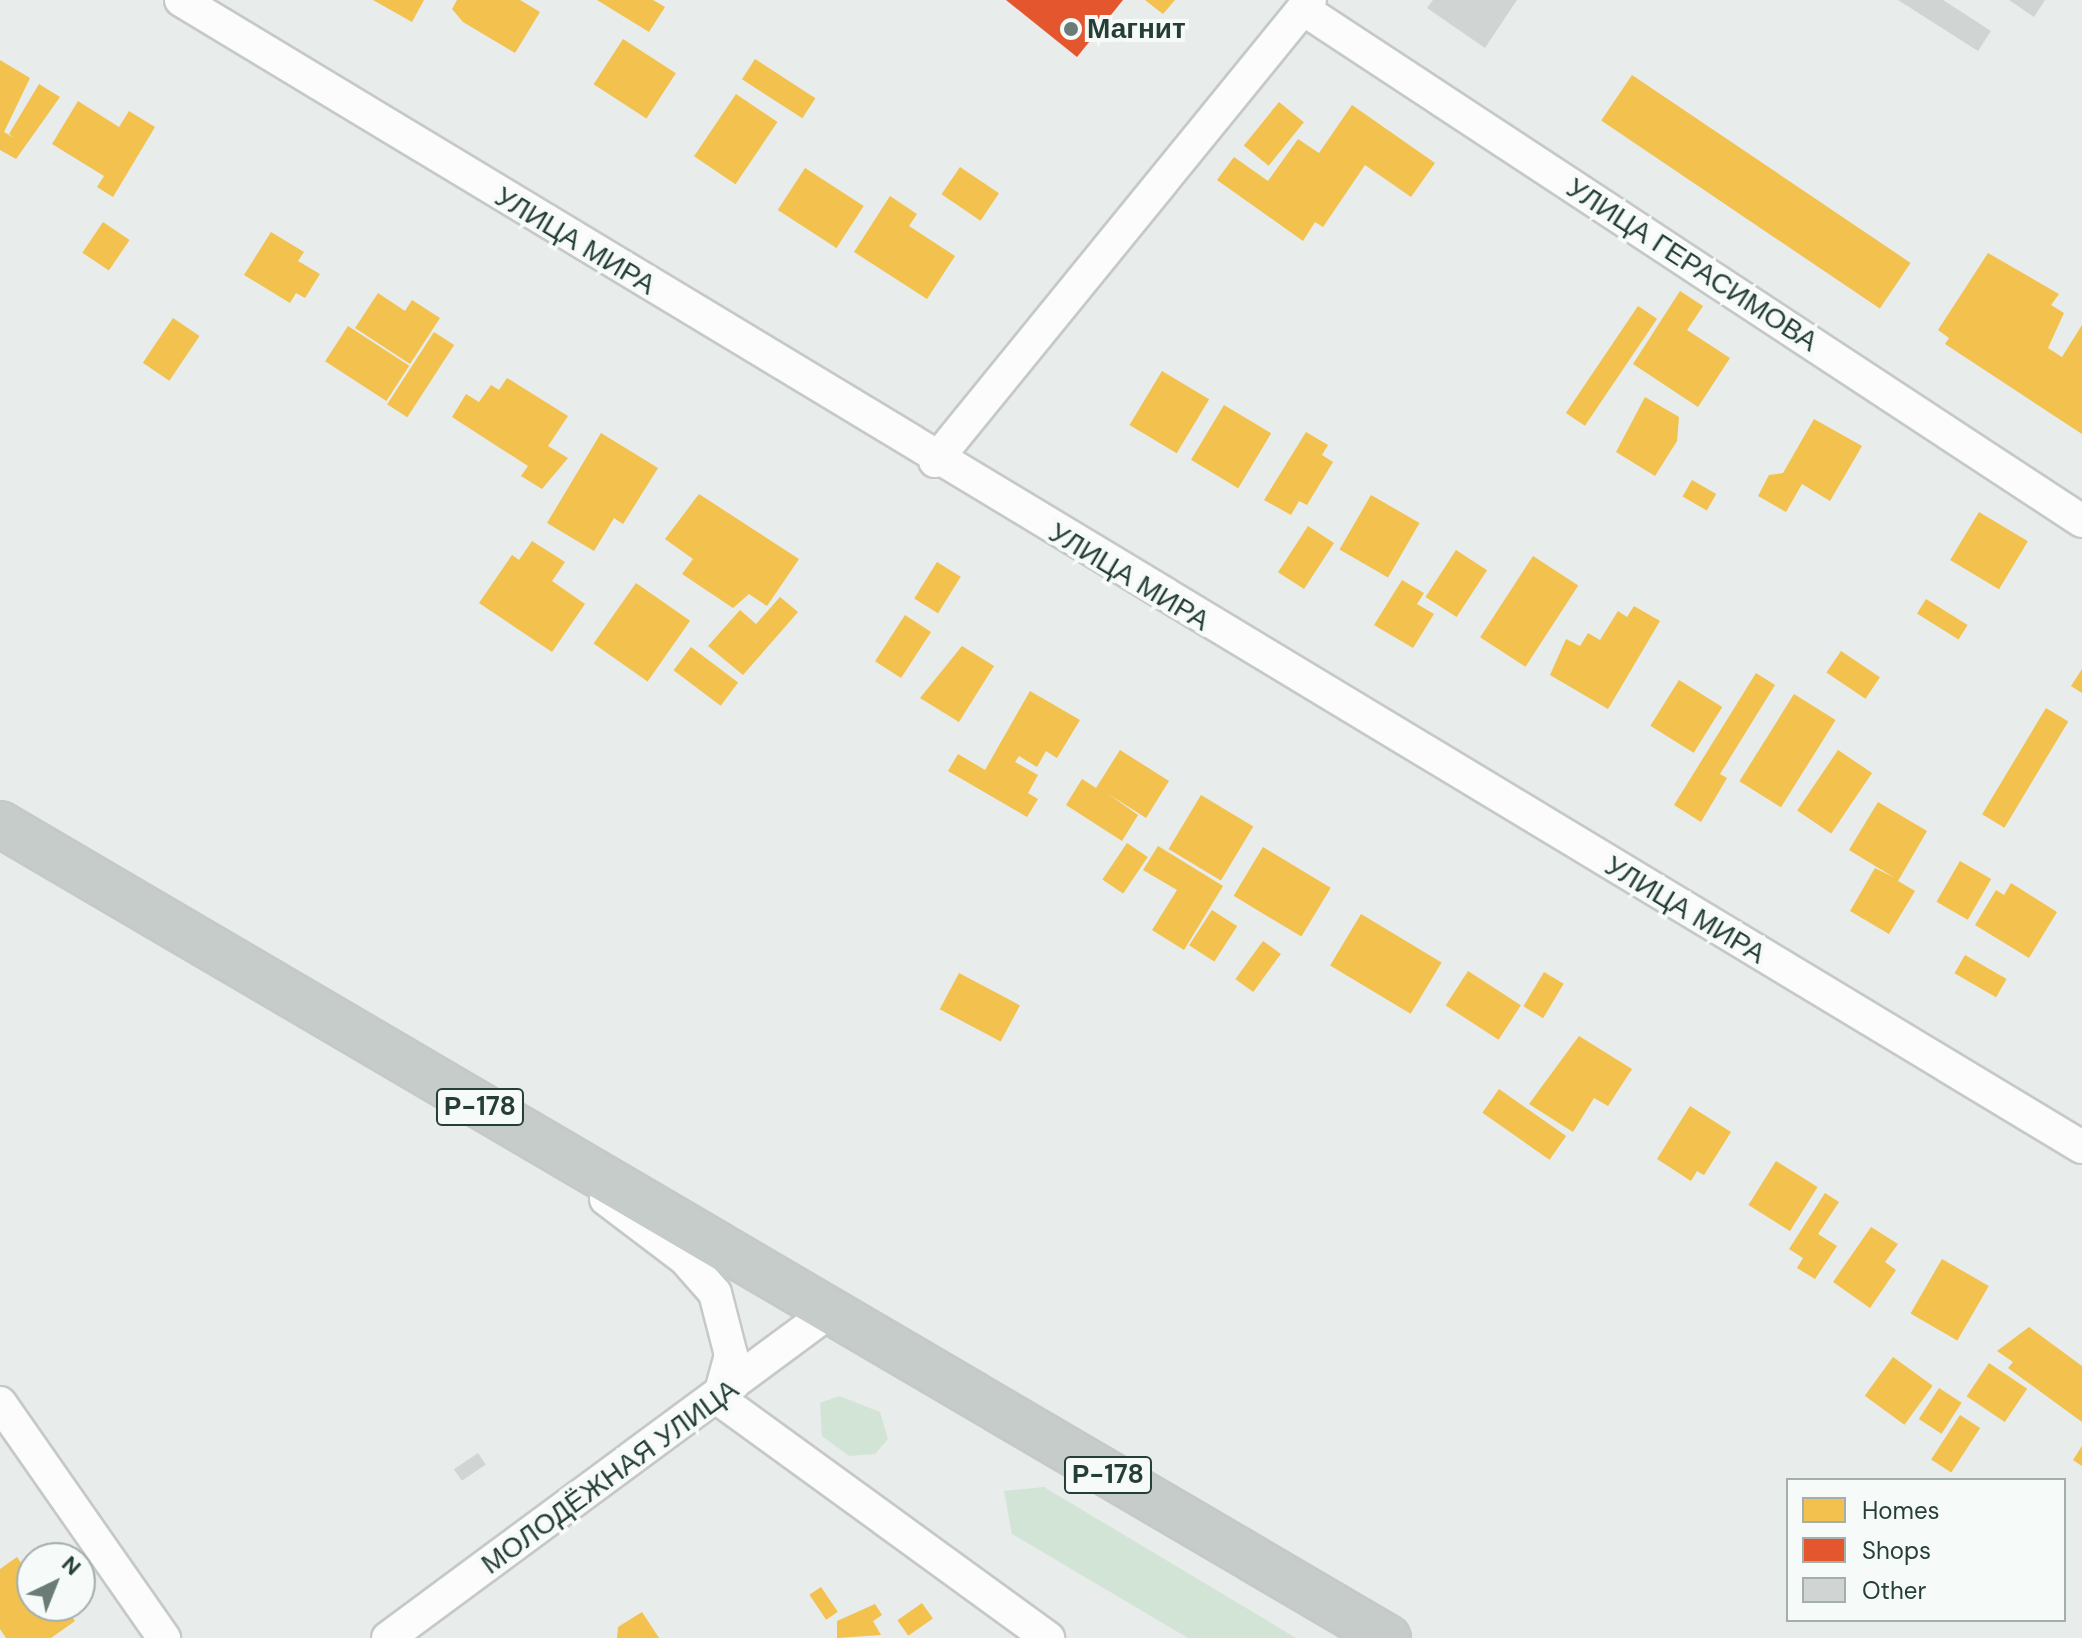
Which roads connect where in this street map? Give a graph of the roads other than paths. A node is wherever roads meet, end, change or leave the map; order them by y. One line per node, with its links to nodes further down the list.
1 (181, 0): 3 (street, УЛИЦА МИРА)
2 (1306, 4): 3 (street); 4 (street, УЛИЦА ГЕРАСИМОВА)
3 (935, 461): 7 (street, УЛИЦА МИРА)
4 (2082, 521)
5 (0, 824): 6 (highway, Р-178)
6 (494, 1115): 8 (highway, Р-178); 9 (street)
7 (2082, 1147)
8 (829, 1312): 9 (street, МОЛОДЁЖНАЯ УЛИЦА); 14 (highway, Р-178)
9 (719, 1399): 12 (street, МОЛОДЁЖНАЯ УЛИЦА); 13 (street)
10 (0, 1403): 11 (street)
11 (164, 1638)
12 (388, 1638)
13 (1048, 1638)
14 (1388, 1638)

